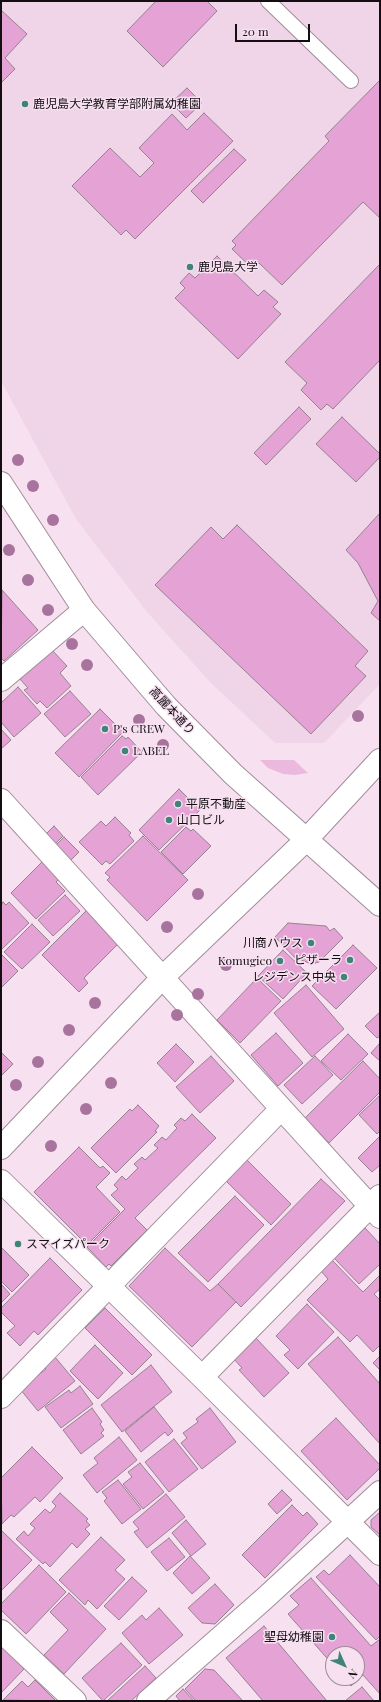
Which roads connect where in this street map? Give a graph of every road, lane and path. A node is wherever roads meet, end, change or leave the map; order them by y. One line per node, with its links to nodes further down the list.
1 (268, 1): 2 (lane)
2 (351, 81)
3 (1, 483): 4 (street, 高麗本通り)
4 (84, 610): 5 (street); 8 (street, 高麗本通り)
5 (1, 680)
6 (380, 760): 8 (street)
7 (1, 800): 10 (street)
8 (306, 840): 9 (street, 高麗本通り); 10 (street)
9 (380, 905)
10 (163, 977): 11 (street); 12 (street)
11 (280, 1109): 14 (street); 15 (street)
12 (1, 1148)
13 (1, 1181): 15 (street)
14 (377, 1206): 16 (street)
15 (107, 1286): 16 (street); 17 (street)
16 (202, 1377): 19 (street)
17 (1, 1397)
18 (380, 1492): 19 (street)
19 (348, 1521): 20 (street); 23 (street)
20 (380, 1554)
21 (1, 1631): 22 (street)
22 (75, 1701)
23 (148, 1701)

